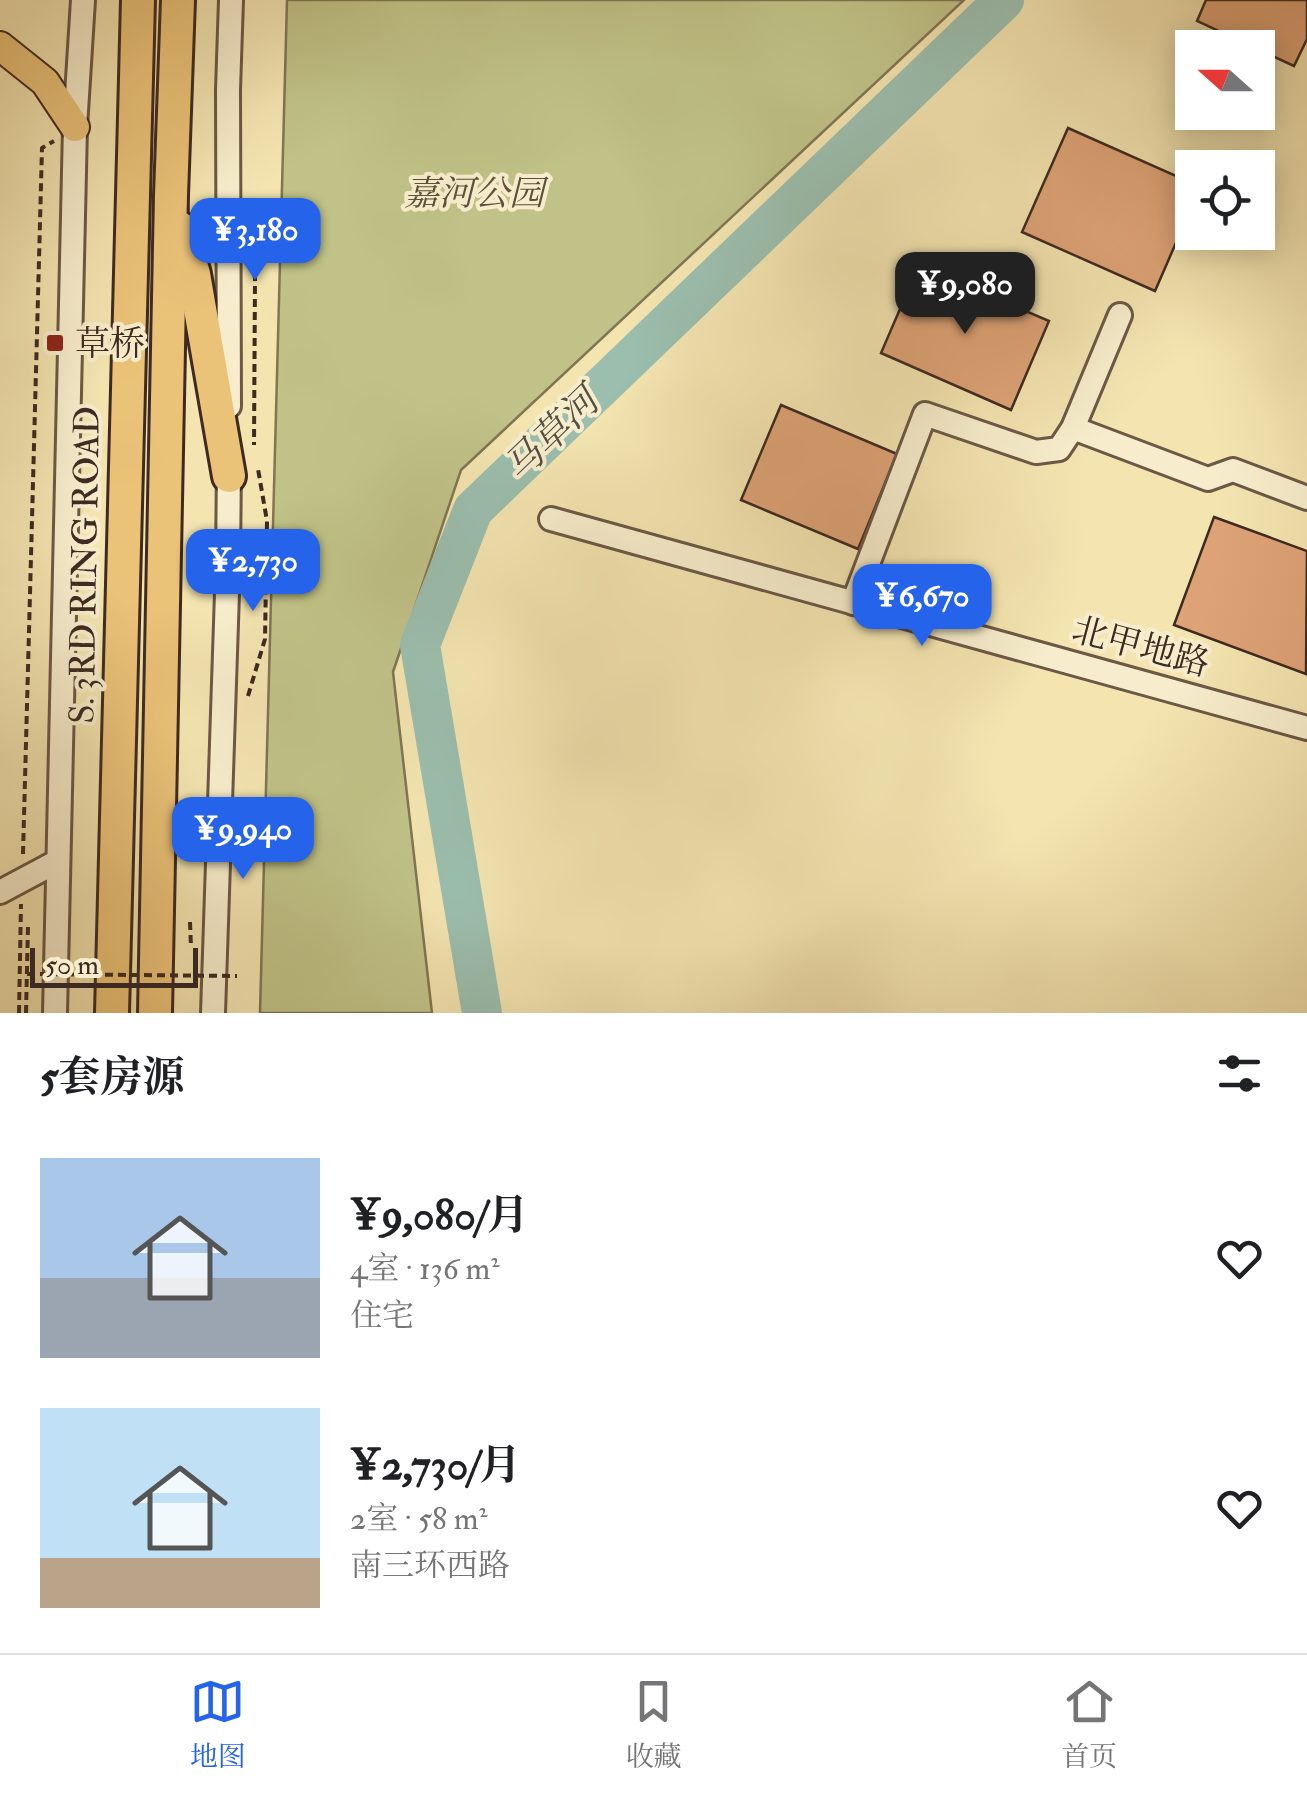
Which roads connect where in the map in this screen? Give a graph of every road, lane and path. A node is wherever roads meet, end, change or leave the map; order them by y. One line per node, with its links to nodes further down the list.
1 (83, 0): 6 (street)
2 (138, 0): 25 (highway, S. 3RD RING ROAD)
3 (178, 0): 7 (highway)
4 (231, 0): 11 (street)
5 (0, 46): 6 (main road)
6 (75, 128): 17 (street); 18 (path)
7 (171, 195): 11 (highway); 26 (highway)
8 (252, 250): 15 (path)
9 (1120, 315): 10 (street)
10 (1073, 428): 12 (street); 14 (street)
11 (228, 476): 27 (street)
12 (1307, 498)
13 (551, 519): 14 (street, 北甲地路)
14 (853, 603): 16 (street, 北甲地路)
15 (244, 703)
16 (1307, 728)
17 (58, 861): 18 (street); 24 (street)
18 (22, 881): 19 (street); 23 (path)
19 (0, 892)
20 (28, 925): 21 (path)
21 (27, 974): 22 (path, bridge); 23 (path)
22 (237, 976)
23 (23, 1013)
24 (55, 1013)
25 (112, 1013)
26 (155, 1013)
27 (213, 1013)

